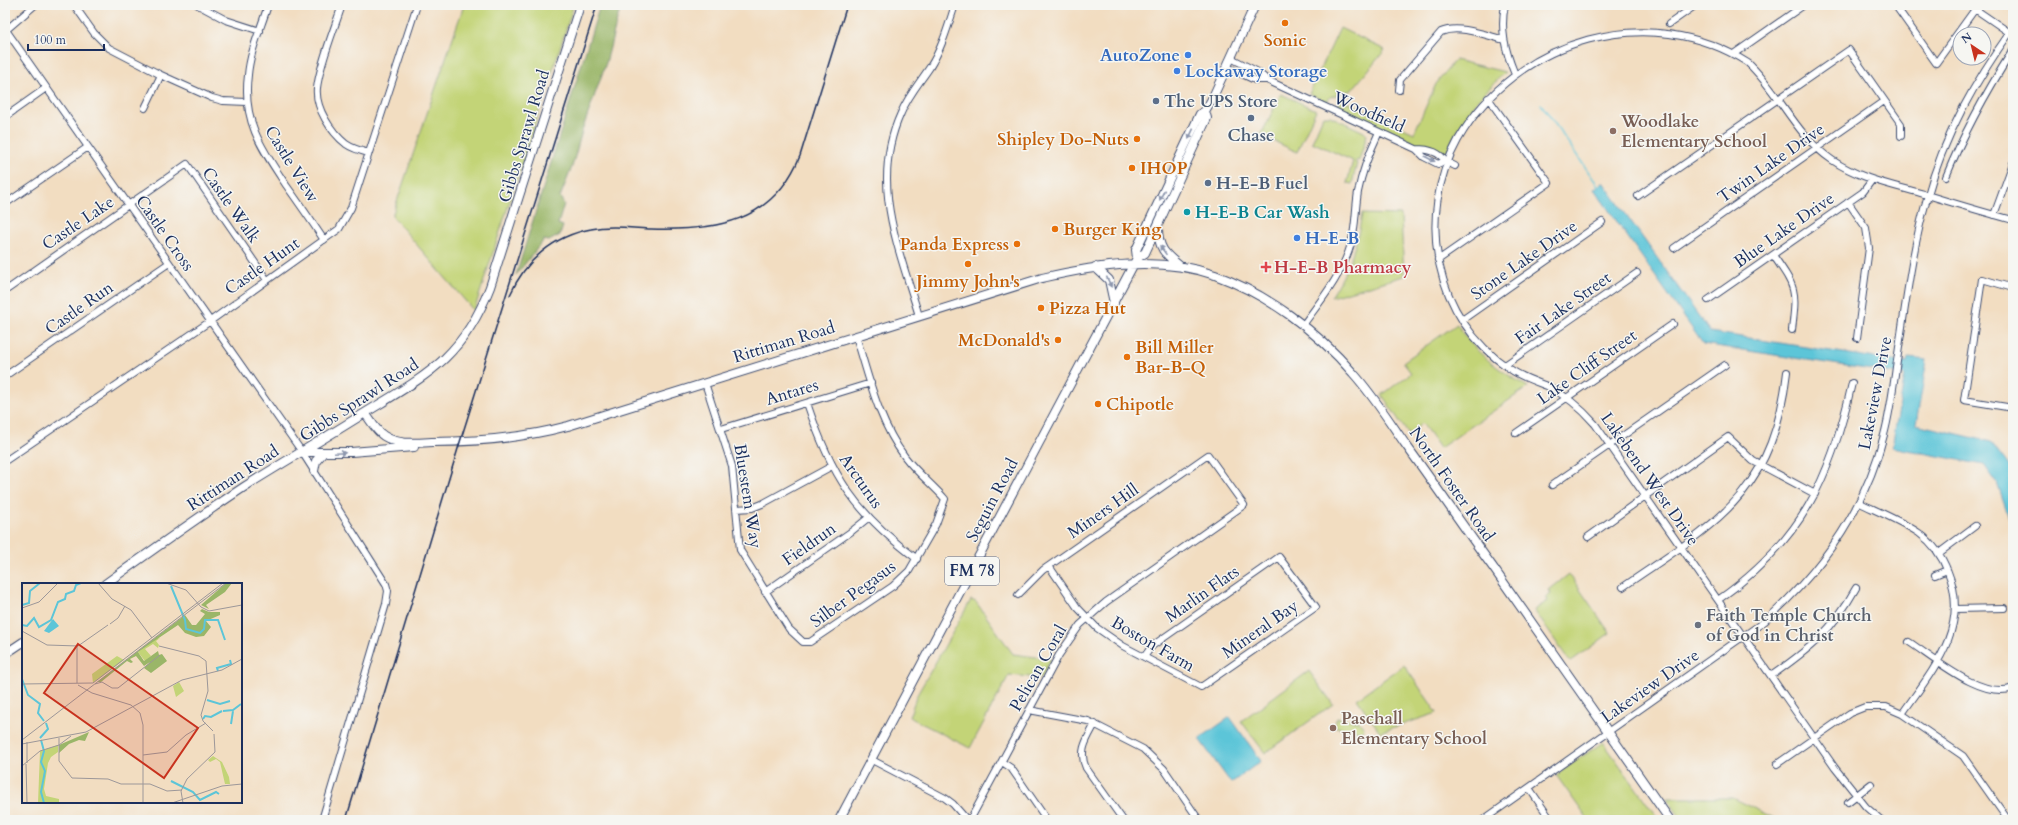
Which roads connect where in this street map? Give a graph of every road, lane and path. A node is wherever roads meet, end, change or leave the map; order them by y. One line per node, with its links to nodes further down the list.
1 (35, 5): 16 (street)
2 (74, 5): 27 (street)
3 (198, 5): 17 (street)
4 (268, 5): 17 (street, Castle View)
5 (342, 5): 42 (street)
6 (417, 5): 42 (street, Castle Hunt)
7 (580, 5): 90 (main road, Gibbs Sprawl Road)
8 (955, 5): 72 (street)
9 (1255, 5): 24 (main road, Seguin Road / FM 78)
10 (1505, 5): 20 (street)
11 (1696, 5): 15 (street)
12 (1804, 5): 23 (street)
13 (1895, 5): 14 (street)
14 (1975, 6): 18 (street)
15 (1681, 26)
16 (6, 31): 29 (street, Castle Cross)
17 (260, 31): 34 (street, Castle View)
18 (2012, 32): 49 (street, Lakeview Drive)
19 (1707, 36): 23 (street)
20 (1504, 40): 26 (street); 30 (street)
21 (1555, 45): 26 (street, Lakebend West Drive)
22 (2013, 50): 47 (street)
23 (1735, 53): 32 (street)
24 (1231, 58): 25 (main road, Seguin Road / FM 78); 28 (street, Woodfield)
25 (1227, 67): 28 (street, Woodfield); 36 (main road, Seguin Road / FM 78)
26 (1514, 72): 31 (street, Lakebend West Drive)
27 (161, 75): 34 (street); 35 (street)
28 (1267, 80): 38 (street, Woodfield)
29 (46, 88): 37 (street); 40 (street, Castle Cross)
30 (1399, 90)
31 (1488, 98): 43 (street, Lakebend West Drive); 61 (street)
32 (1778, 100): 33 (street); 41 (street); 50 (street)
33 (1884, 101): 39 (street); 41 (street, Twin Lake Drive)
34 (248, 102): 58 (street, Castle View)
35 (145, 108)
36 (1206, 111): 57 (main road, Seguin Road / FM 78); 62 (main road, Seguin Road / FM 78, one-way to 62)
37 (5, 117)
38 (1379, 132): 43 (street, Woodfield); 76 (street)
39 (1901, 136)
40 (88, 147): 52 (street); 53 (street, Castle Cross)
41 (1817, 148): 48 (street); 59 (street, Twin Lake Drive)
42 (369, 153): 58 (street, Castle Hunt)
43 (1446, 162): 46 (street); 61 (street, Lakebend West Drive)
44 (2013, 163): 54 (street)
45 (187, 164): 53 (street, Castle Lake); 67 (street, Castle Walk)
46 (1455, 166)
47 (1946, 177)
48 (1872, 180): 49 (street); 51 (street, Blue Lake Drive)
49 (1927, 195): 54 (street); 105 (street, Lakeview Drive)
50 (1638, 196)
51 (1848, 202): 60 (street, Blue Lake Drive); 79 (street)
52 (5, 204)
53 (129, 206): 63 (street, Castle Cross); 69 (street, Castle Lake)
54 (1994, 215): 55 (street)
55 (2013, 220)
56 (1602, 222): 73 (street, Stone Lake Drive)
57 (1158, 226): 62 (main road, Seguin Road / FM 78); 65 (main road, one-way to 57)
58 (324, 240): 67 (street, Castle Hunt)
59 (1674, 248)
60 (1773, 255): 70 (street, Blue Lake Drive); 77 (street)
61 (1438, 260): 73 (street, Lakebend West Drive)
62 (1136, 261): 64 (main road, Rittiman Road); 65 (main road, North Foster Road); 71 (main road, Seguin Road / FM 78)
63 (169, 263): 74 (street, Castle Cross); 83 (street, Castle Run)
64 (1096, 267): 71 (main road, one-way to 71); 72 (main road, Rittiman Road)
65 (1181, 267): 76 (main road, North Foster Road)
66 (1638, 273): 80 (street, Fair Lake Street)
67 (267, 280): 74 (street, Castle Hunt)
68 (2013, 288): 89 (street)
69 (5, 291)
70 (1708, 300)
71 (1114, 303): 141 (main road, Seguin Road / FM 78)
72 (919, 316): 78 (main road, Rittiman Road)
73 (1462, 320): 80 (street, Lakebend West Drive)
74 (209, 322): 95 (street, Castle Cross); 98 (street, Castle Hunt)
75 (1673, 324): 87 (street, Lake Cliff Street)
76 (1303, 325): 139 (main road, North Foster Road)
77 (1792, 330)
78 (856, 336): 84 (main road, Rittiman Road); 85 (street)
79 (1856, 338)
80 (1505, 365): 87 (street, Lakebend West Drive)
81 (1725, 365): 94 (street)
82 (1787, 372): 99 (street)
83 (5, 376)
84 (705, 383): 91 (street, Bluestem Way); 93 (main road, Rittiman Road)
85 (871, 383): 88 (street, Antares); 112 (street, Silber Pegasus)
86 (1852, 383): 103 (street)
87 (1567, 398): 92 (street, Lake Cliff Street); 94 (street, Lakebend West Drive)
88 (807, 403): 91 (street, Antares); 100 (street, Arcturus)
89 (2013, 408)
90 (365, 413): 93 (main road, Rittiman Road); 95 (main road, Gibbs Sprawl Road)
91 (721, 429): 106 (street, Bluestem Way)
92 (1516, 433)
93 (443, 442): 96 (main road, Rittiman Road, one-way to 93)
94 (1610, 445): 102 (street); 104 (street, Lakebend West Drive)
95 (302, 452): 96 (main road, Rittiman Road); 101 (street, Gibbs Sprawl Road); 116 (main road, Rittiman Road)
96 (324, 453): 101 (main road)
97 (1208, 455): 113 (street, Miners Hill); 125 (street, Pelican Coral)
98 (5, 461)
99 (1761, 465): 103 (street); 104 (street); 110 (street)
100 (832, 466): 106 (street); 107 (street, Arcturus)
101 (314, 471): 148 (street, Gibbs Sprawl Road)
102 (1552, 485)
103 (1815, 494): 121 (street)
104 (1646, 496): 109 (street); 110 (street, Lakebend West Drive)
105 (1860, 502): 111 (street); 126 (street, Lakeview Drive)
106 (736, 509): 119 (street, Bluestem Way)
107 (868, 518): 112 (street, Arcturus); 119 (street, Fieldrun)
108 (1975, 526): 111 (street)
109 (1588, 537)
110 (1681, 547): 117 (street); 121 (street, Lakebend West Drive)
111 (1940, 553): 114 (street)
112 (917, 558): 129 (street, Silber Pegasus)
113 (1049, 566): 120 (street, Miners Hill); 125 (street, Boston Farm)
114 (1947, 570): 115 (street); 124 (street)
115 (1935, 575)
116 (106, 583)
117 (1623, 587)
118 (1856, 588): 133 (street)
119 (765, 592): 129 (street, Bluestem Way)
120 (1018, 595)
121 (1718, 600): 126 (street, Lakebend West Drive)
122 (1316, 607): 131 (street, Marlin Flats); 134 (street, Mineral Bay)
123 (2004, 608): 124 (street)
124 (1955, 609): 132 (street)
125 (1086, 618): 131 (street, Boston Farm); 136 (street, Pelican Coral)
126 (1744, 637): 133 (street, Lakebend West Drive); 139 (street, Lakeview Drive)
127 (1909, 642): 132 (street)
128 (22, 643): 130 (main road)
129 (806, 643)
130 (5, 654)
131 (1144, 657): 134 (street, Boston Farm)
132 (1939, 662): 135 (street); 137 (street)
133 (1771, 676): 140 (street, Lakebend West Drive)
134 (1201, 687)
135 (2013, 688)
136 (1029, 710): 138 (street); 142 (street, Pelican Coral)
137 (1902, 714): 140 (street); 159 (street)
138 (1095, 724): 153 (street); 154 (street)
139 (1609, 732): 145 (street, Lakeview Drive); 157 (main road, North Foster Road)
140 (1815, 737): 143 (street); 146 (street, Lakebend West Drive)
141 (872, 760): 149 (main road, Seguin Road / FM 78); 150 (street)
142 (1002, 762): 151 (street, Pelican Coral); 152 (street)
143 (1777, 764)
144 (1871, 784): 146 (street)
145 (1529, 788): 155 (street, Lakeview Drive); 156 (street)
146 (1856, 795): 147 (street); 158 (street, Lakebend West Drive)
147 (1848, 802)
148 (322, 820)
149 (839, 820)
150 (967, 820)
151 (970, 820)
152 (1047, 820)
153 (1123, 820)
154 (1199, 820)
155 (1483, 820)
156 (1551, 820)
157 (1670, 820)
158 (1881, 820)
159 (2008, 820)

